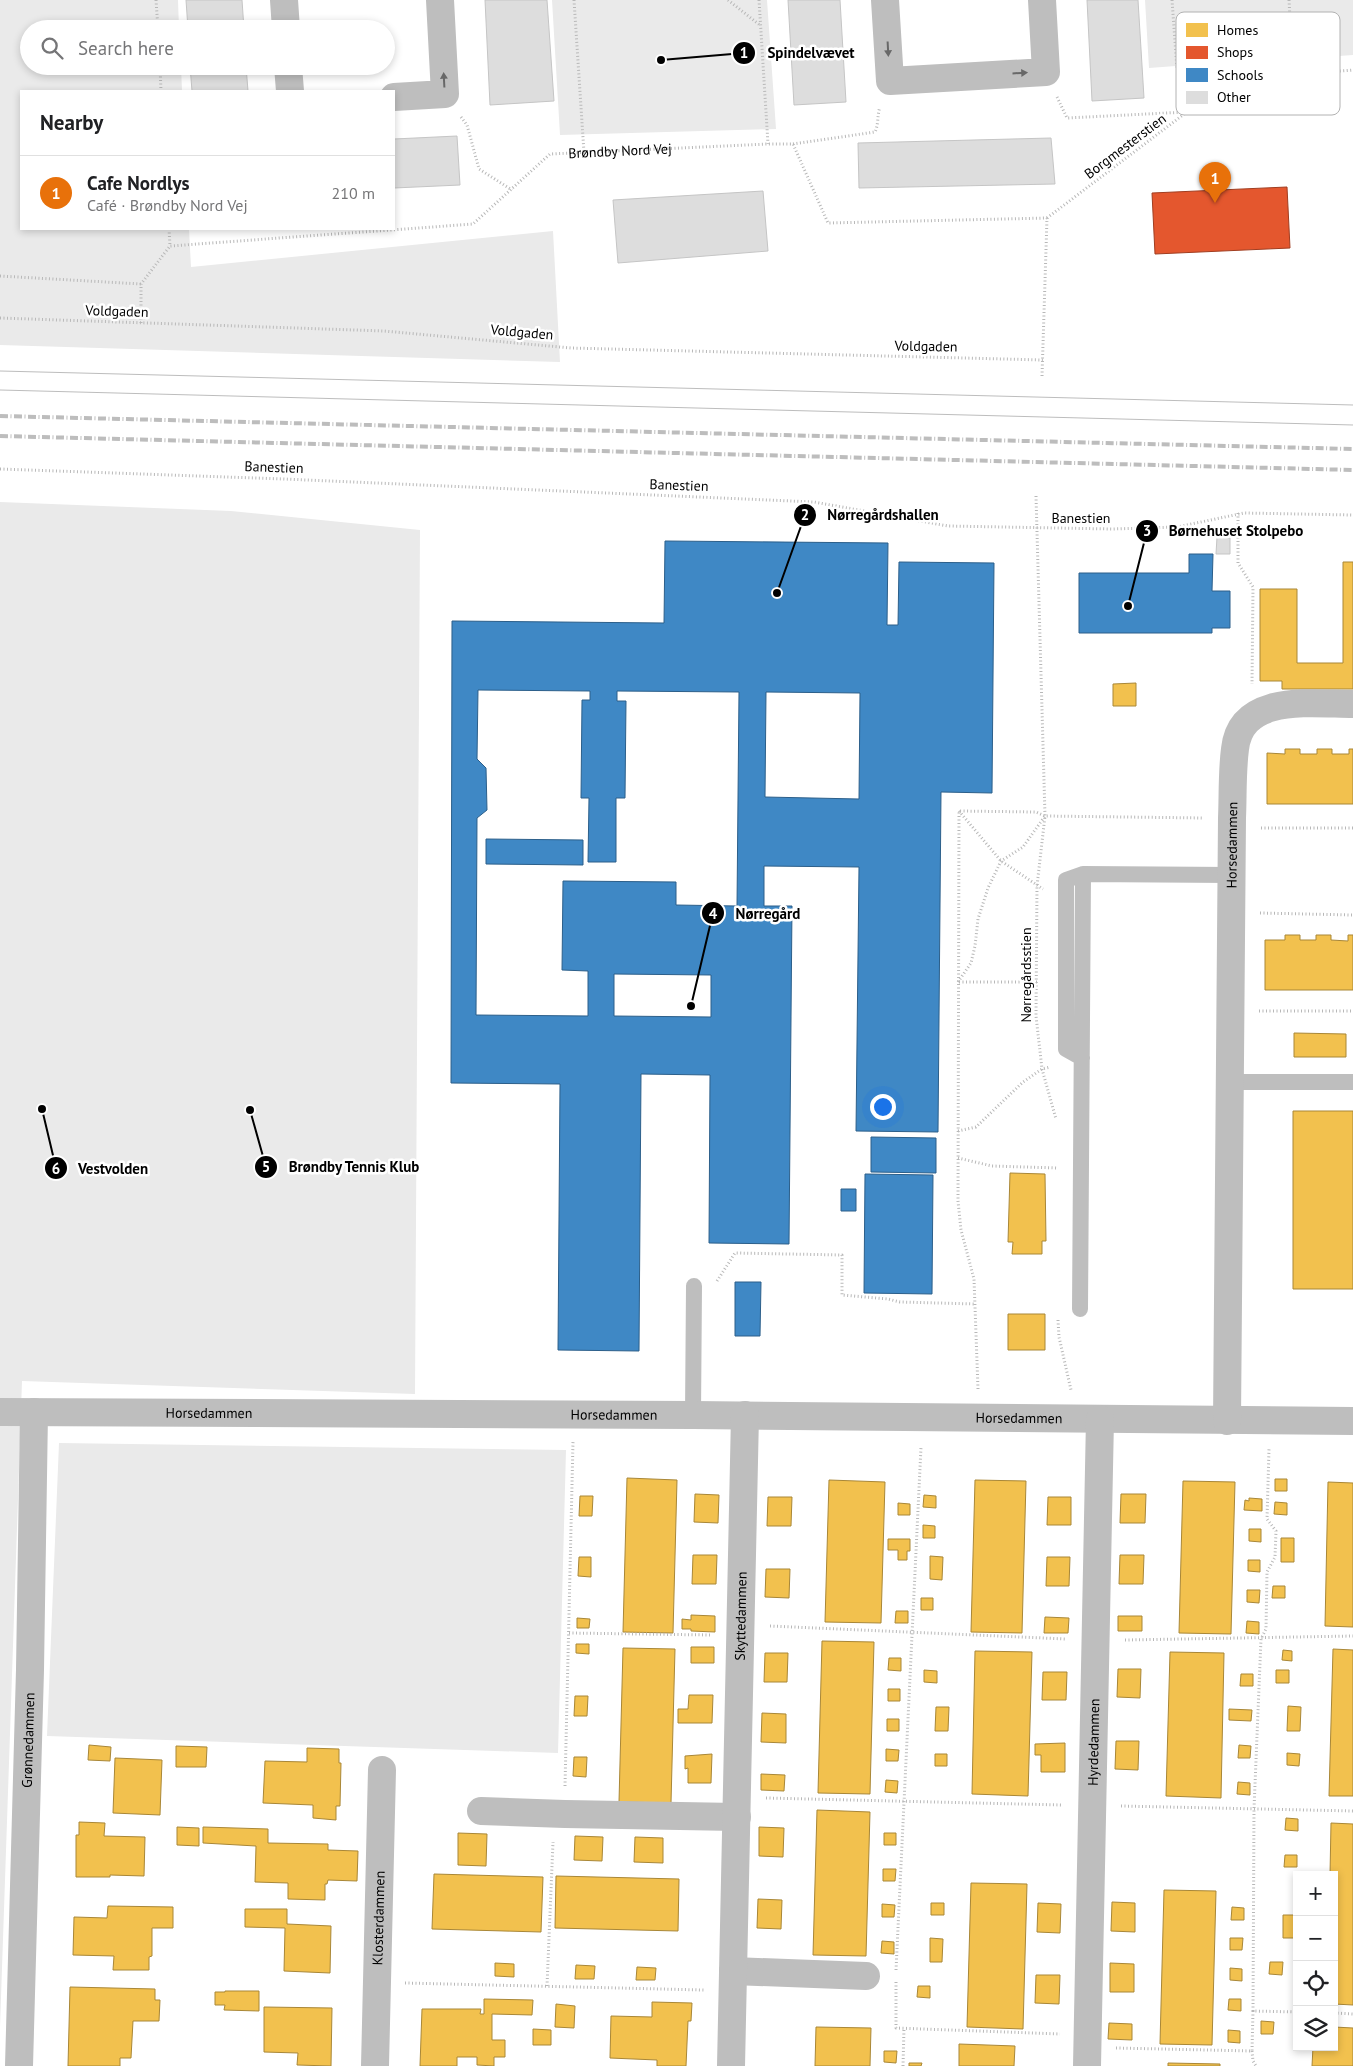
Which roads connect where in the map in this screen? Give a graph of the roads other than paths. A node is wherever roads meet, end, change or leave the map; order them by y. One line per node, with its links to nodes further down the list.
1 (284, 0): 5 (street)
2 (440, 0): 8 (street, one-way to 2)
3 (885, 0): 4 (street, one-way to 4)
4 (1042, 0)
5 (285, 20)
6 (289, 75): 7 (street)
7 (290, 90)
8 (395, 97)
9 (1353, 704): 11 (street, Horsedammen)
10 (1083, 874): 11 (lane); 12 (lane); 12 (lane)
11 (1232, 875): 13 (street, Horsedammen)
12 (1082, 1058): 16 (lane)
13 (1230, 1082): 14 (lane); 22 (street, Horsedammen)
14 (1353, 1082)
15 (694, 1286): 19 (lane)
16 (1080, 1309)
17 (0, 1412): 18 (street, Horsedammen)
18 (34, 1412): 19 (street, Horsedammen); 29 (street, Grønnedammen)
19 (693, 1414): 20 (street, Horsedammen)
20 (745, 1415): 21 (street, Horsedammen); 25 (street, Skyttedammen)
21 (1100, 1418): 22 (street, Horsedammen); 32 (street, Hyrdedammen)
22 (1227, 1420): 23 (street, Horsedammen)
23 (1353, 1421)
24 (382, 1770): 30 (street, Klosterdammen)
25 (737, 1807): 26 (street); 28 (street, Skyttedammen)
26 (481, 1811)
27 (866, 1976): 28 (street)
28 (733, 1988): 31 (street, Skyttedammen)
29 (18, 2066)
30 (375, 2066)
31 (730, 2066)
32 (1087, 2066)

